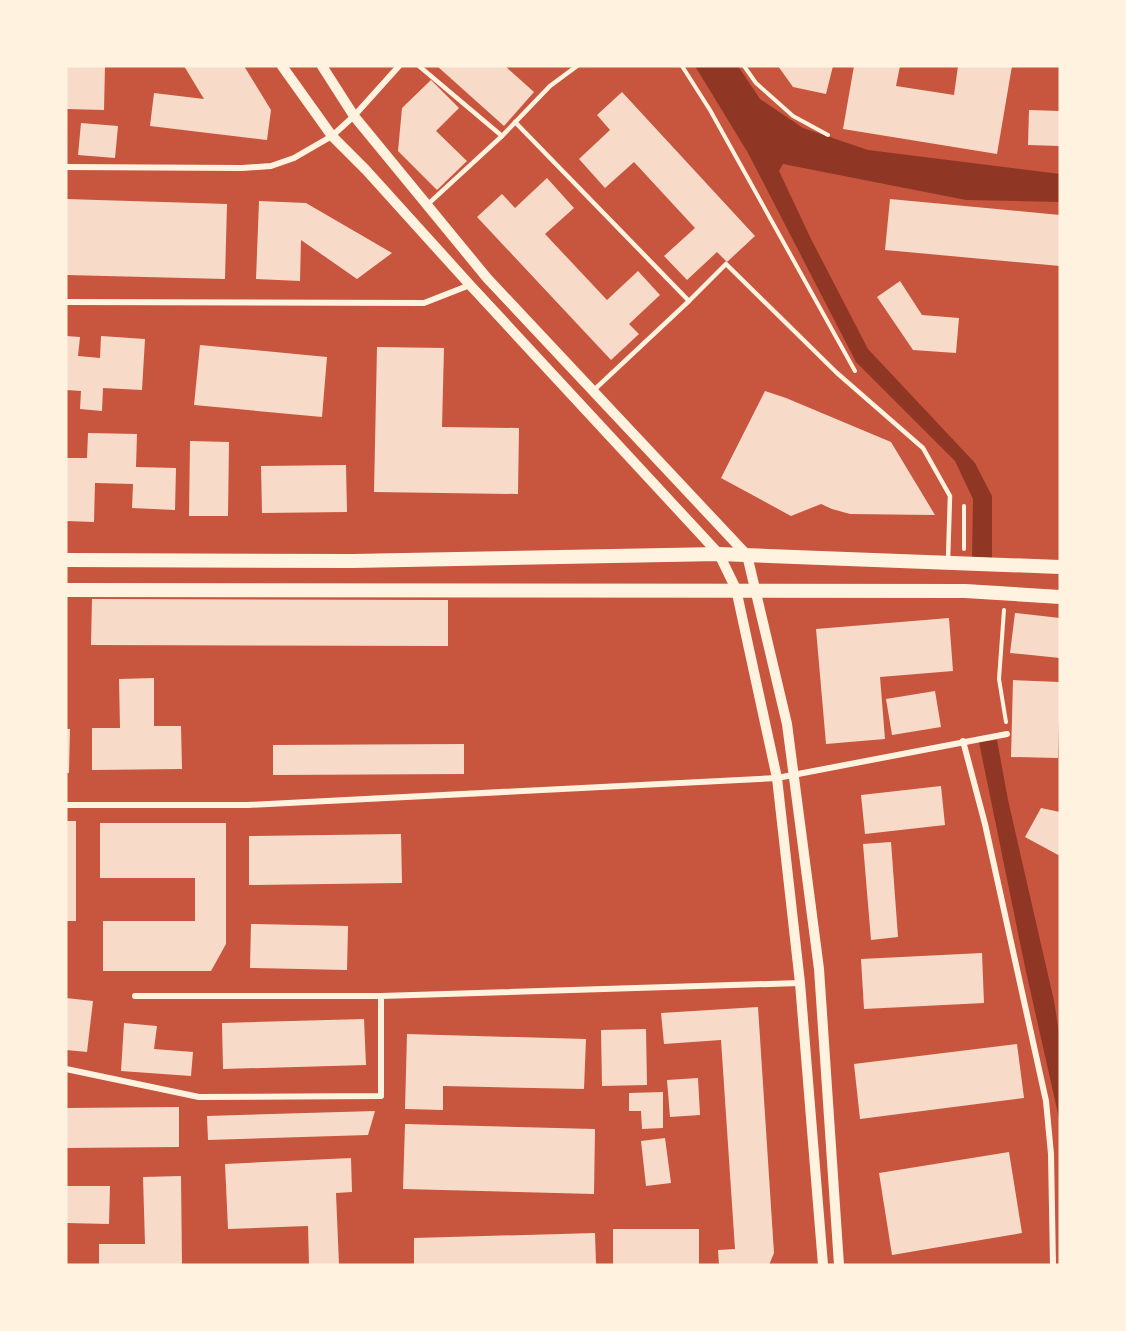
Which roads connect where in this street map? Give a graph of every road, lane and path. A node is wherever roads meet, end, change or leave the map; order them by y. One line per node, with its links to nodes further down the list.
1 (282, 66): 11 (street)
2 (322, 66): 8 (street)
3 (399, 66): 8 (street)
4 (419, 66): 12 (lane)
5 (577, 66): 9 (lane)
6 (682, 66): 18 (path)
7 (744, 66): 10 (path)
8 (354, 116): 11 (street); 14 (street)
9 (515, 122): 12 (lane); 17 (lane)
10 (828, 135)
11 (332, 136): 13 (street); 15 (street)
12 (502, 136): 14 (lane)
13 (66, 167)
14 (427, 205): 19 (street)
15 (470, 285): 16 (street); 21 (street)
16 (66, 302)
17 (689, 302): 19 (lane); 24 (lane)
18 (856, 373)
19 (593, 391): 22 (street)
20 (964, 495): 24 (path)
21 (719, 554): 22 (main road); 23 (main road); 27 (street)
22 (747, 555): 24 (main road); 28 (street)
23 (66, 560)
24 (955, 562): 25 (main road)
25 (1060, 567)
26 (66, 590): 27 (main road)
27 (736, 590): 28 (main road); 34 (street)
28 (756, 590): 29 (main road); 33 (street)
29 (1005, 594): 30 (main road); 31 (path)
30 (1060, 597)
31 (1007, 734): 32 (street)
32 (963, 741): 33 (street); 42 (street)
33 (794, 776): 34 (street); 41 (street)
34 (777, 778): 35 (street); 36 (street)
35 (66, 805)
36 (800, 982): 38 (street); 40 (street)
37 (135, 996): 38 (street)
38 (381, 996): 39 (street)
39 (66, 1069)
40 (823, 1265)
41 (839, 1265)
42 (1053, 1265)

